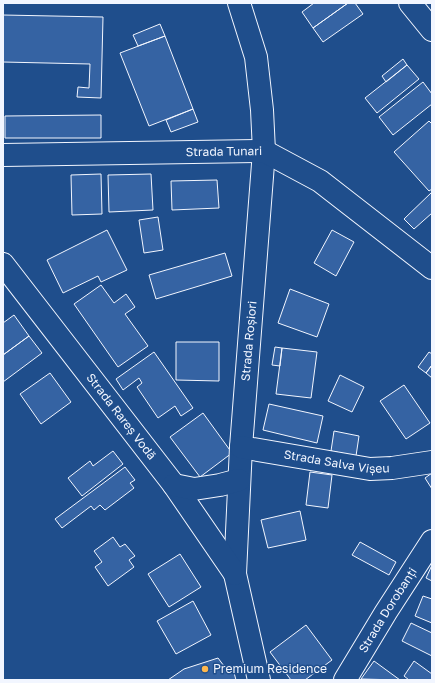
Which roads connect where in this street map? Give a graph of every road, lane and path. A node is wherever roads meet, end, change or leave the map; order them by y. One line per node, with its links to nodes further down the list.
1 (239, 3): 4 (street, Strada Roșiori)
2 (410, 3): 3 (street)
3 (432, 30)
4 (264, 151): 5 (street, Strada Tunari); 7 (street, Strada Tunari); 9 (street, Strada Roșiori)
5 (3, 155)
6 (3, 264): 8 (street, Strada Rareș Vodă)
7 (432, 268)
8 (10, 288): 12 (street, Strada Rareș Vodă)
9 (241, 447): 10 (street, Strada Salva Vișeu); 11 (street, Strada Roșiori)
10 (432, 462)
11 (239, 480): 12 (street); 14 (street, Strada Roșiori)
12 (174, 485): 14 (street, Strada Rareș Vodă)
13 (432, 541): 16 (street, Strada Dorobanți)
14 (235, 574): 15 (street, Strada Roșiori)
15 (259, 680)
16 (345, 680)

